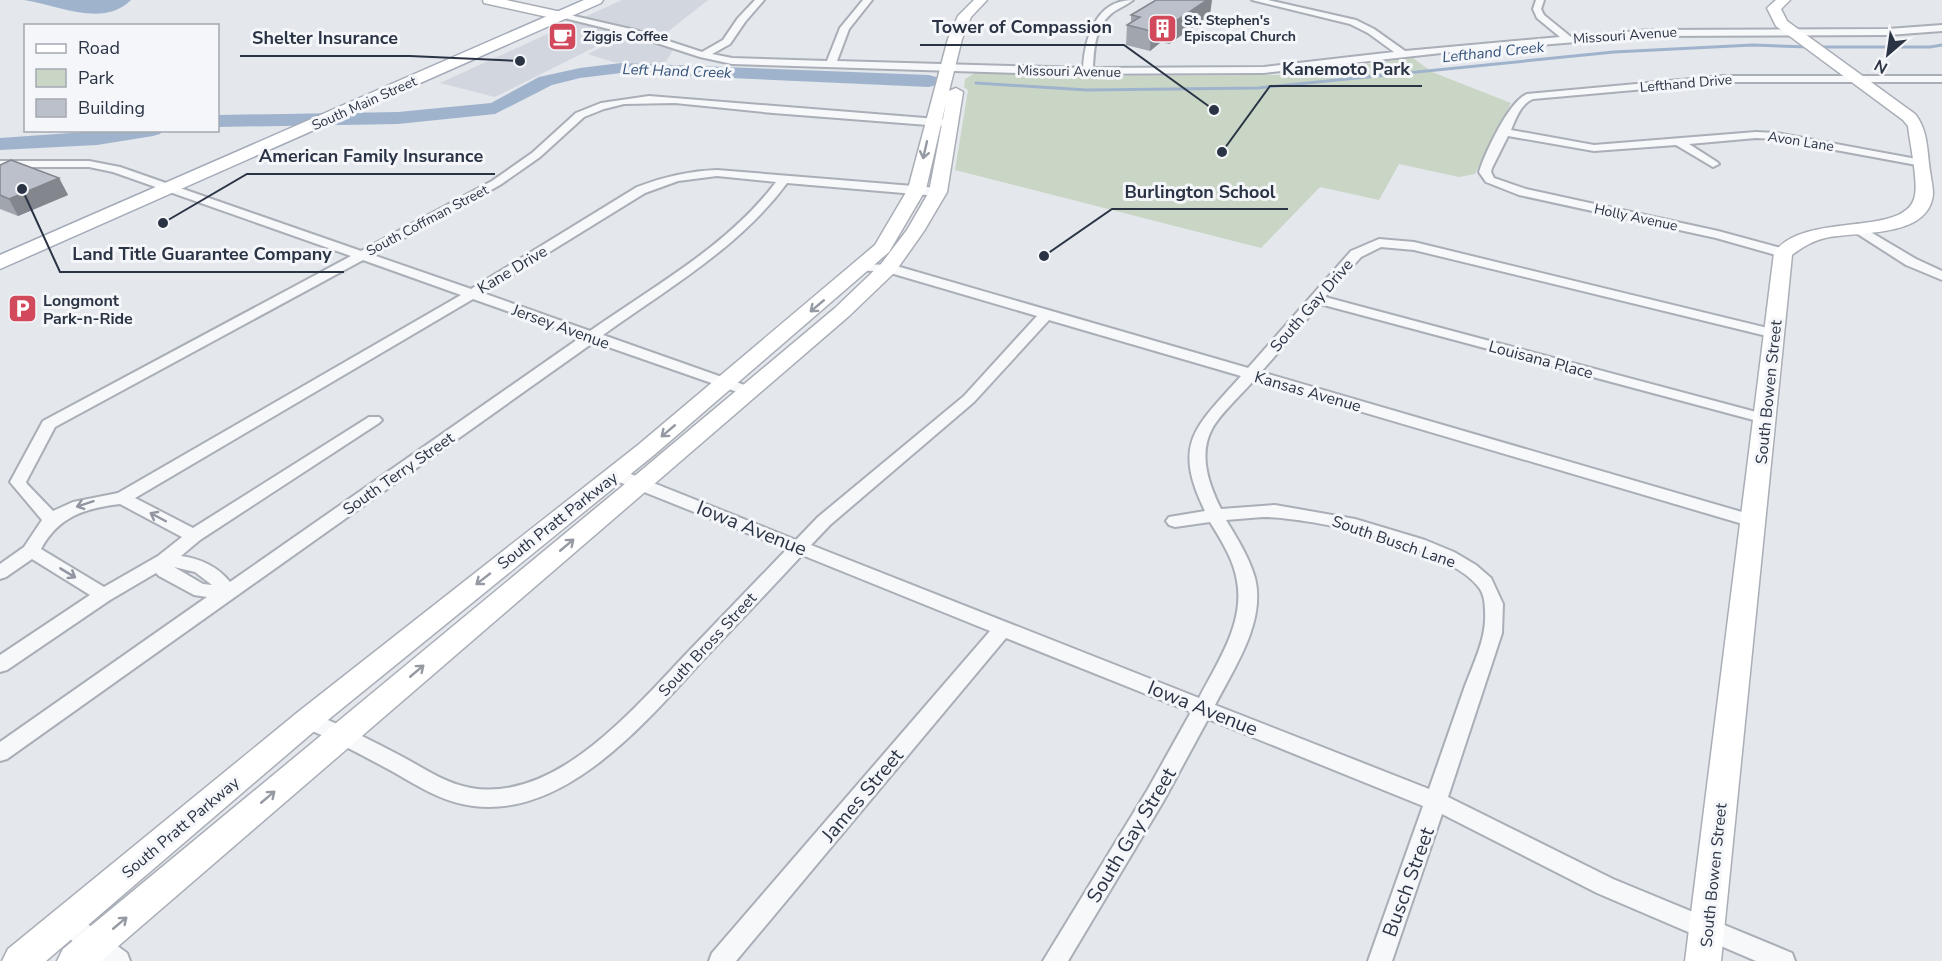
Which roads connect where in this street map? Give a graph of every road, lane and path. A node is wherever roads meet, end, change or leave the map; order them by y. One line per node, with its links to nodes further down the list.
1 (489, 0): 10 (street)
2 (596, 0): 10 (main road, South Main Street)
3 (760, 0): 14 (street)
4 (868, 0): 17 (street)
5 (1129, 0): 20 (street)
6 (1256, 0): 15 (street)
7 (1540, 0): 13 (street)
8 (1784, 0): 12 (street)
9 (986, 8): 18 (street, South Pratt Parkway)
10 (561, 16): 14 (street, Missouri Avenue); 31 (main road, South Main Street)
11 (1942, 28): 12 (street, Missouri Avenue)
12 (1795, 32): 13 (street, Missouri Avenue); 21 (street)
13 (1568, 39): 15 (street, Missouri Avenue)
14 (703, 55): 17 (street, Missouri Avenue)
15 (1404, 55): 19 (street, Missouri Avenue)
16 (1278, 56): 19 (street)
17 (831, 64): 18 (street, Missouri Avenue)
18 (960, 64): 20 (street, Missouri Avenue); 23 (street, South Pratt Parkway)
19 (1292, 68): 20 (street, Missouri Avenue)
20 (1088, 71)
21 (1858, 79): 22 (street, Lefthand Drive); 24 (street, Lefthand Drive); 26 (street)
22 (1942, 79)
23 (941, 122): 32 (street, South Pratt Parkway); 35 (street, South Coffman Street)
24 (1505, 132): 25 (street, Avon Lane); 30 (street, Lefthand Drive)
25 (1679, 142): 26 (street, Avon Lane); 28 (street)
26 (1922, 163): 33 (street)
27 (0, 164): 31 (street, Jersey Avenue)
28 (1713, 164)
29 (784, 178): 32 (street, Kane Drive); 40 (street, Kane Drive); 44 (street, South Terry Street)
30 (1490, 180): 34 (street, Holly Avenue)
31 (172, 188): 35 (street, Jersey Avenue); 36 (main road, South Main Street)
32 (927, 190): 37 (street, South Pratt Parkway); 38 (street, South Pratt Parkway)
33 (1857, 228): 34 (street); 39 (street)
34 (1783, 253): 43 (street, South Bowen Street)
35 (363, 255): 40 (street, Jersey Avenue); 53 (street, South Coffman Street)
36 (0, 263)
37 (862, 267): 38 (street, Kansas Avenue); 46 (street, South Pratt Parkway, one-way to 46)
38 (888, 268): 42 (street, Kansas Avenue); 46 (street, South Pratt Parkway)
39 (1942, 276)
40 (472, 294): 44 (street, Jersey Avenue); 51 (street, Kane Drive)
41 (1316, 299): 43 (street, South Gay Drive); 45 (street, South Gay Drive); 47 (street, Louisana Place)
42 (1045, 316): 45 (street, Kansas Avenue); 57 (street, South Bross Street)
43 (1775, 334): 47 (street, South Bowen Street)
44 (592, 337): 46 (street, Jersey Avenue); 61 (street, South Terry Street)
45 (1249, 374): 52 (street, South Gay Drive); 55 (street, Kansas Avenue)
46 (736, 387): 49 (street, South Pratt Parkway, one-way to 49); 50 (street, South Pratt Parkway)
47 (1766, 419): 55 (street, South Bowen Street)
48 (374, 420): 56 (street)
49 (615, 474): 50 (street, Iowa Avenue); 66 (street, South Pratt Parkway, one-way to 66)
50 (640, 484): 57 (street, Iowa Avenue); 67 (street, South Pratt Parkway, one-way to 50)
51 (122, 498): 53 (street, Kane Drive, one-way to 53); 56 (street, one-way to 51)
52 (1214, 516): 54 (street, South Busch Lane); 65 (street, South Gay Drive); 69 (street, South Busch Lane)
53 (51, 519): 58 (street)
54 (1175, 521)
55 (1753, 521): 71 (street, South Bowen Street)
56 (194, 536): 59 (street)
57 (799, 546): 63 (street, Iowa Avenue); 67 (street, South Bross Street)
58 (31, 551): 60 (street); 62 (street, one-way to 62)
59 (164, 561): 61 (street); 62 (street)
60 (0, 573)
61 (228, 593): 68 (street, South Terry Street)
62 (104, 595): 64 (street)
63 (1004, 628): 65 (street, Iowa Avenue); 76 (street, James Street)
64 (0, 665)
65 (1204, 708): 69 (street, Iowa Avenue); 77 (street, South Gay Street)
66 (308, 720): 67 (street, South Bross Street); 70 (street, South Pratt Parkway)
67 (342, 734): 72 (street, South Pratt Parkway, one-way to 67)
68 (0, 753)
69 (1437, 802): 71 (street, Iowa Avenue); 78 (street, Busch Street)
70 (66, 922): 72 (street); 73 (street, South Pratt Parkway)
71 (1707, 930): 79 (street, South Bowen Street); 80 (street, Iowa Avenue)
72 (96, 943): 74 (street, South Pratt Parkway); 75 (street)
73 (20, 961)
74 (75, 961)
75 (118, 961)
76 (721, 961)
77 (1055, 961)
78 (1380, 961)
79 (1703, 961)
80 (1783, 961)

